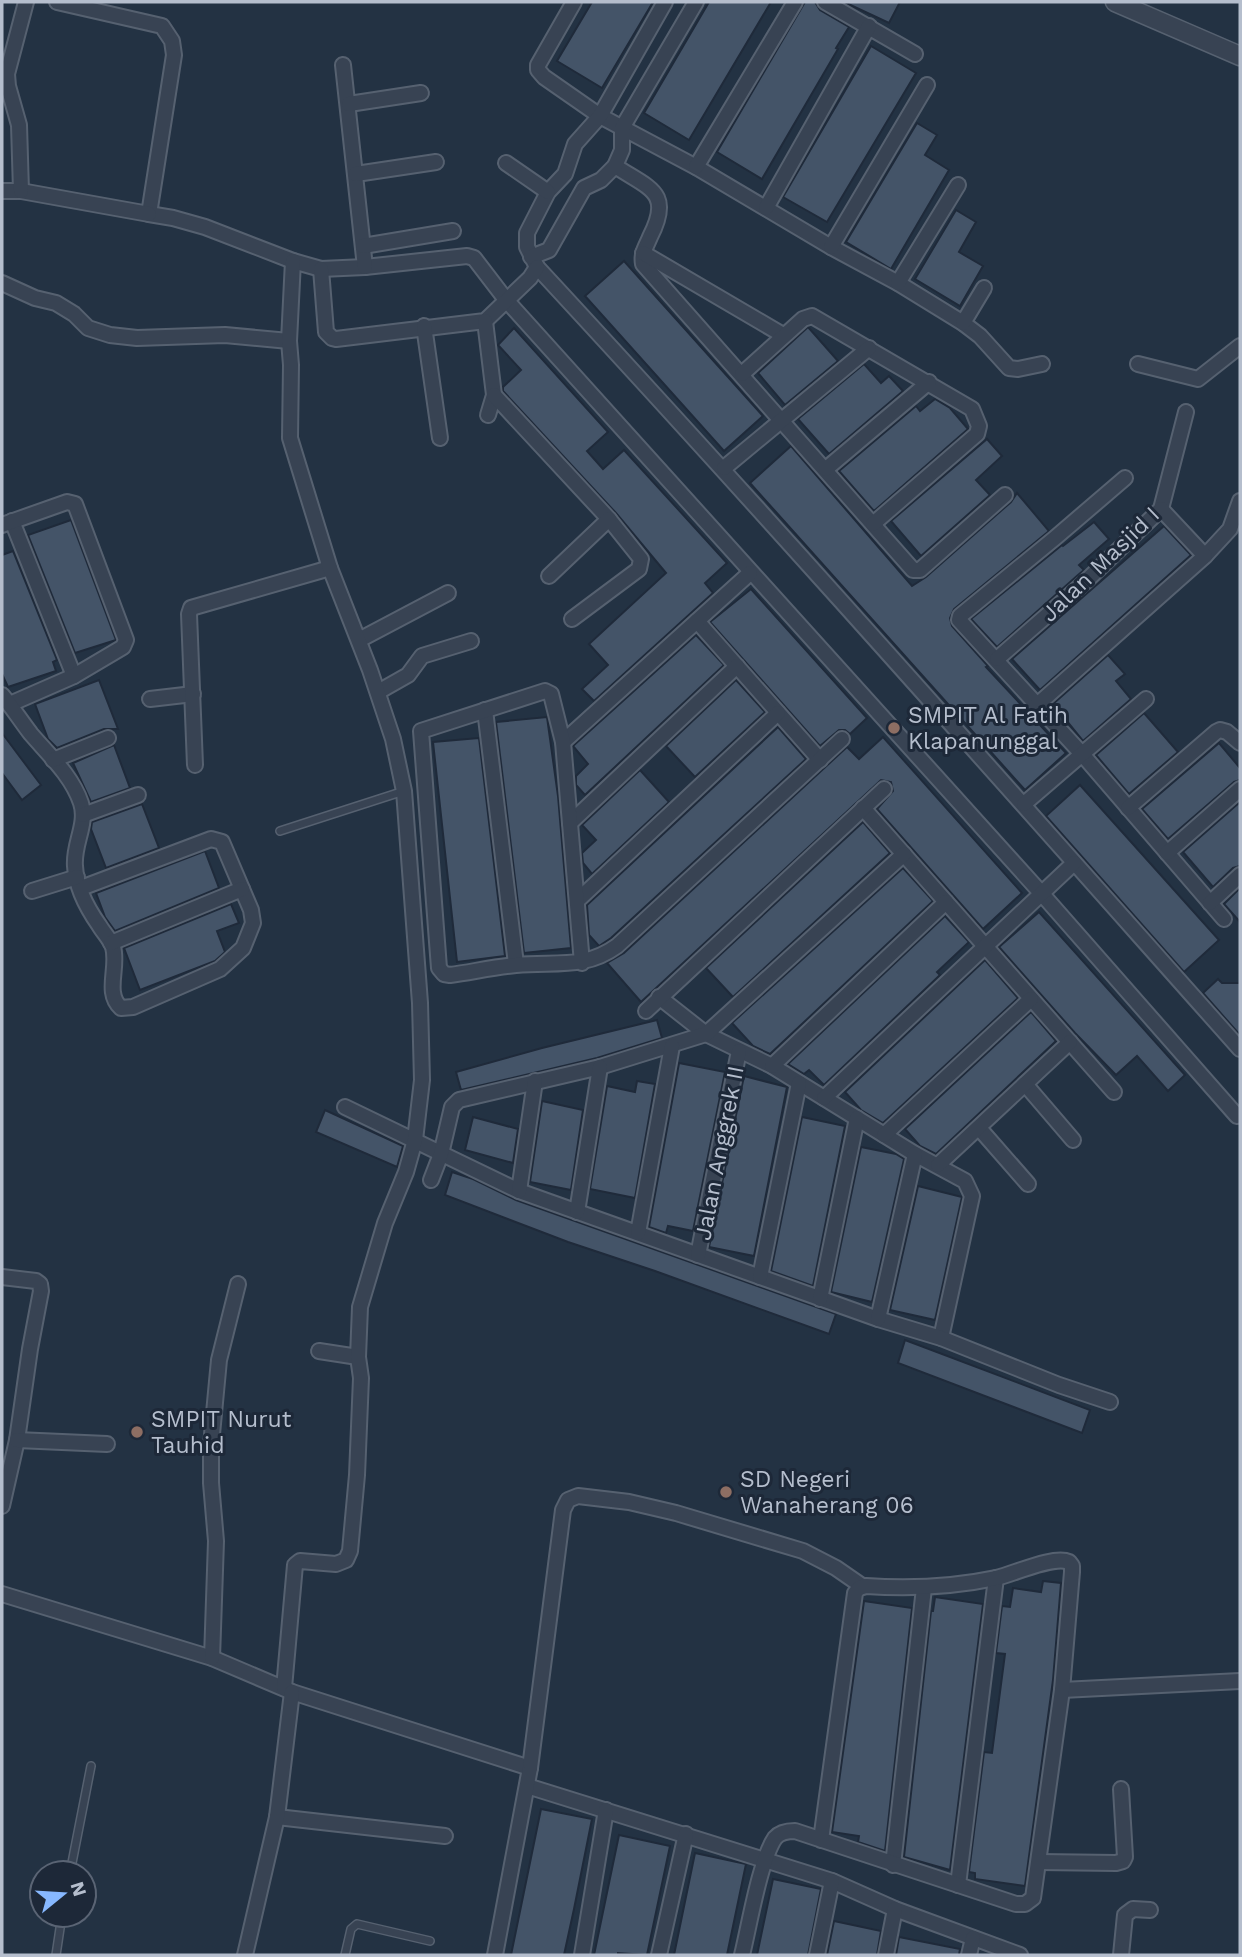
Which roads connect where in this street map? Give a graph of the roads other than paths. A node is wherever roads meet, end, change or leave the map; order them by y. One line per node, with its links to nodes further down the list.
1 (26, 2): 27 (street)
2 (57, 2): 30 (street)
3 (574, 2): 16 (street)
4 (665, 2): 16 (street)
5 (696, 2): 17 (street)
6 (795, 2): 21 (street)
7 (825, 2): 9 (street)
8 (1115, 2): 11 (street)
9 (869, 26): 10 (street); 29 (street)
10 (915, 54)
11 (1240, 57)
12 (343, 65): 15 (street)
13 (927, 85): 33 (street)
14 (421, 93): 15 (street)
15 (349, 104): 22 (street)
16 (600, 116): 17 (street); 23 (street)
17 (622, 128): 20 (street); 21 (street)
18 (436, 162): 22 (street)
19 (506, 163): 28 (street)
20 (615, 166): 25 (street); 34 (street)
21 (696, 167): 29 (street)
22 (356, 174): 32 (street)
23 (565, 174): 25 (street); 28 (street)
24 (958, 185): 40 (street)
25 (584, 188): 37 (street)
26 (2, 191): 27 (street)
27 (21, 191): 30 (street)
28 (548, 192): 37 (street)
29 (765, 208): 33 (street)
30 (149, 214): 35 (street)
31 (453, 231): 32 (street)
32 (363, 246): 36 (street)
33 (831, 247): 40 (street)
34 (643, 253): 46 (street); 52 (street)
35 (293, 261): 38 (street); 47 (street)
36 (365, 267): 38 (street); 42 (street)
37 (533, 267): 42 (street); 59 (street)
38 (321, 269): 45 (street)
39 (2, 283): 47 (street)
40 (898, 283): 44 (street)
41 (984, 288): 44 (street)
42 (511, 297): 43 (street); 70 (street)
43 (485, 321): 45 (street); 54 (street)
44 (963, 323): 51 (street)
45 (424, 326): 58 (street)
46 (783, 335): 49 (street); 52 (street)
47 (289, 341): 69 (street)
48 (1240, 346): 50 (street)
49 (869, 348): 53 (street); 57 (street)
50 (1138, 363)
51 (1042, 364)
52 (742, 374): 57 (street)
53 (929, 383): 60 (street); 67 (street)
54 (494, 395): 56 (street); 65 (street)
55 (1186, 412): 64 (street, Jalan Masjid I)
56 (488, 415)
57 (783, 422): 59 (street); 60 (street)
58 (440, 438)
59 (724, 468): 100 (street)
60 (826, 469): 67 (street)
61 (1125, 478): 77 (street)
62 (1005, 495): 67 (street)
63 (1240, 500): 68 (street)
64 (1161, 509): 68 (street); 77 (street, Jalan Masjid I)
65 (609, 519): 71 (street); 73 (street)
66 (7, 523): 79 (street); 79 (street)
67 (873, 524)
68 (1205, 556): 85 (street)
69 (330, 568): 75 (street); 81 (street)
70 (750, 573): 74 (street); 112 (street)
71 (549, 576)
72 (448, 593): 75 (street)
73 (572, 619)
74 (697, 621): 78 (street); 90 (street)
75 (359, 640): 80 (street)
76 (471, 641): 80 (street)
77 (997, 659): 85 (street)
78 (737, 666): 87 (street); 104 (street)
79 (74, 676): 84 (street)
80 (378, 692): 98 (street)
81 (193, 694): 82 (street); 95 (street)
82 (150, 699)
83 (1146, 699): 92 (street)
84 (6, 700): 94 (street)
85 (1036, 706): 92 (street)
86 (485, 710): 90 (street); 121 (street); 121 (street)
87 (778, 713): 93 (street); 114 (street)
88 (108, 738): 94 (street)
89 (842, 738): 93 (street)
90 (563, 742): 104 (street)
91 (1240, 743): 102 (street)
92 (1082, 754): 100 (street); 102 (street)
93 (820, 760): 120 (street)
94 (54, 761): 103 (street)
95 (195, 765)
96 (884, 789): 101 (street)
97 (1240, 789): 106 (street)
98 (404, 791): 105 (lane); 142 (street)
99 (138, 795): 103 (street)
100 (1024, 804): 108 (street)
101 (863, 808): 107 (street); 122 (street)
102 (1128, 808): 106 (street)
103 (83, 815): 110 (street)
104 (570, 823): 114 (street)
105 (281, 831)
106 (1167, 853): 116 (street)
107 (904, 854): 115 (street); 125 (street)
108 (1071, 867): 112 (street); 128 (street)
109 (1240, 875): 116 (street)
110 (79, 883): 111 (street); 113 (street); 118 (street)
111 (242, 889): 118 (street); 118 (street)
112 (1047, 889): 119 (street); 138 (street)
113 (32, 891)
114 (577, 901): 120 (street)
115 (946, 902): 119 (street); 130 (street)
116 (1210, 903): 117 (street)
117 (1224, 919)
118 (111, 943)
119 (986, 947): 123 (street); 136 (street)
120 (582, 963): 121 (street)
121 (516, 964)
122 (659, 997): 124 (street); 125 (street)
123 (1031, 999): 126 (street); 141 (street)
124 (646, 1011)
125 (706, 1034): 127 (street); 129 (street)
126 (1070, 1042): 134 (street); 135 (street)
127 (672, 1046): 131 (street); 151 (street)
128 (1240, 1049)
129 (739, 1051): 130 (street); 152 (street, Jalan Anggrek II)
130 (772, 1066): 133 (street)
131 (600, 1068): 132 (street); 150 (street)
132 (535, 1081): 144 (street); 149 (street)
133 (799, 1083): 136 (street); 154 (street)
134 (1025, 1084): 140 (street); 143 (street)
135 (1114, 1092)
136 (824, 1098): 139 (street)
137 (345, 1107): 142 (street)
138 (1237, 1116)
139 (857, 1118): 141 (street); 156 (street)
140 (979, 1128): 146 (street); 148 (street)
141 (884, 1135): 145 (street)
142 (415, 1140): 144 (street); 160 (street)
143 (1073, 1140)
144 (441, 1154): 147 (street); 149 (street)
145 (915, 1154): 146 (street); 157 (street)
146 (938, 1165): 158 (street)
147 (431, 1180)
148 (1028, 1184)
149 (519, 1191): 150 (street)
150 (577, 1212): 151 (street)
151 (638, 1233): 152 (street)
152 (698, 1255): 154 (street)
153 (2, 1277): 162 (street)
154 (760, 1277): 156 (street)
155 (238, 1284): 169 (street)
156 (820, 1298): 157 (street)
157 (877, 1319): 158 (street)
158 (941, 1338): 161 (street)
159 (319, 1351): 160 (street)
160 (358, 1357): 171 (street)
161 (1110, 1402)
162 (18, 1440): 163 (street); 164 (street)
163 (107, 1444)
164 (2, 1506)
165 (996, 1578): 167 (street); 172 (street); 187 (street)
166 (862, 1586): 167 (street); 174 (street); 181 (street)
167 (924, 1588): 185 (street)
168 (2, 1594): 169 (street)
169 (212, 1658): 171 (street)
170 (1240, 1681): 172 (street)
171 (288, 1690): 174 (street); 178 (street)
172 (1062, 1690): 184 (street)
173 (91, 1766): 182 (lane)
174 (530, 1768): 175 (street)
175 (527, 1786): 177 (street); 196 (street)
176 (1121, 1789): 184 (street)
177 (606, 1810): 179 (street); 197 (street)
178 (277, 1817): 180 (street); 194 (street)
179 (686, 1834): 183 (street); 198 (street)
180 (445, 1836)
181 (821, 1840): 183 (street); 185 (street)
182 (73, 1859)
183 (766, 1859): 186 (street); 199 (street)
184 (1039, 1862): 187 (street)
185 (892, 1865): 187 (street)
186 (832, 1881): 188 (street); 200 (street)
187 (958, 1885)
188 (895, 1909): 191 (street); 201 (street)
189 (1150, 1910): 204 (street)
190 (60, 1929): 193 (lane)
191 (973, 1938): 202 (street); 203 (street)
192 (430, 1941): 195 (lane)
193 (56, 1955)
194 (245, 1955)
195 (345, 1955)
196 (495, 1955)
197 (582, 1955)
198 (659, 1955)
199 (742, 1955)
200 (817, 1955)
201 (886, 1955)
202 (969, 1955)
203 (1020, 1955)
204 (1121, 1955)

